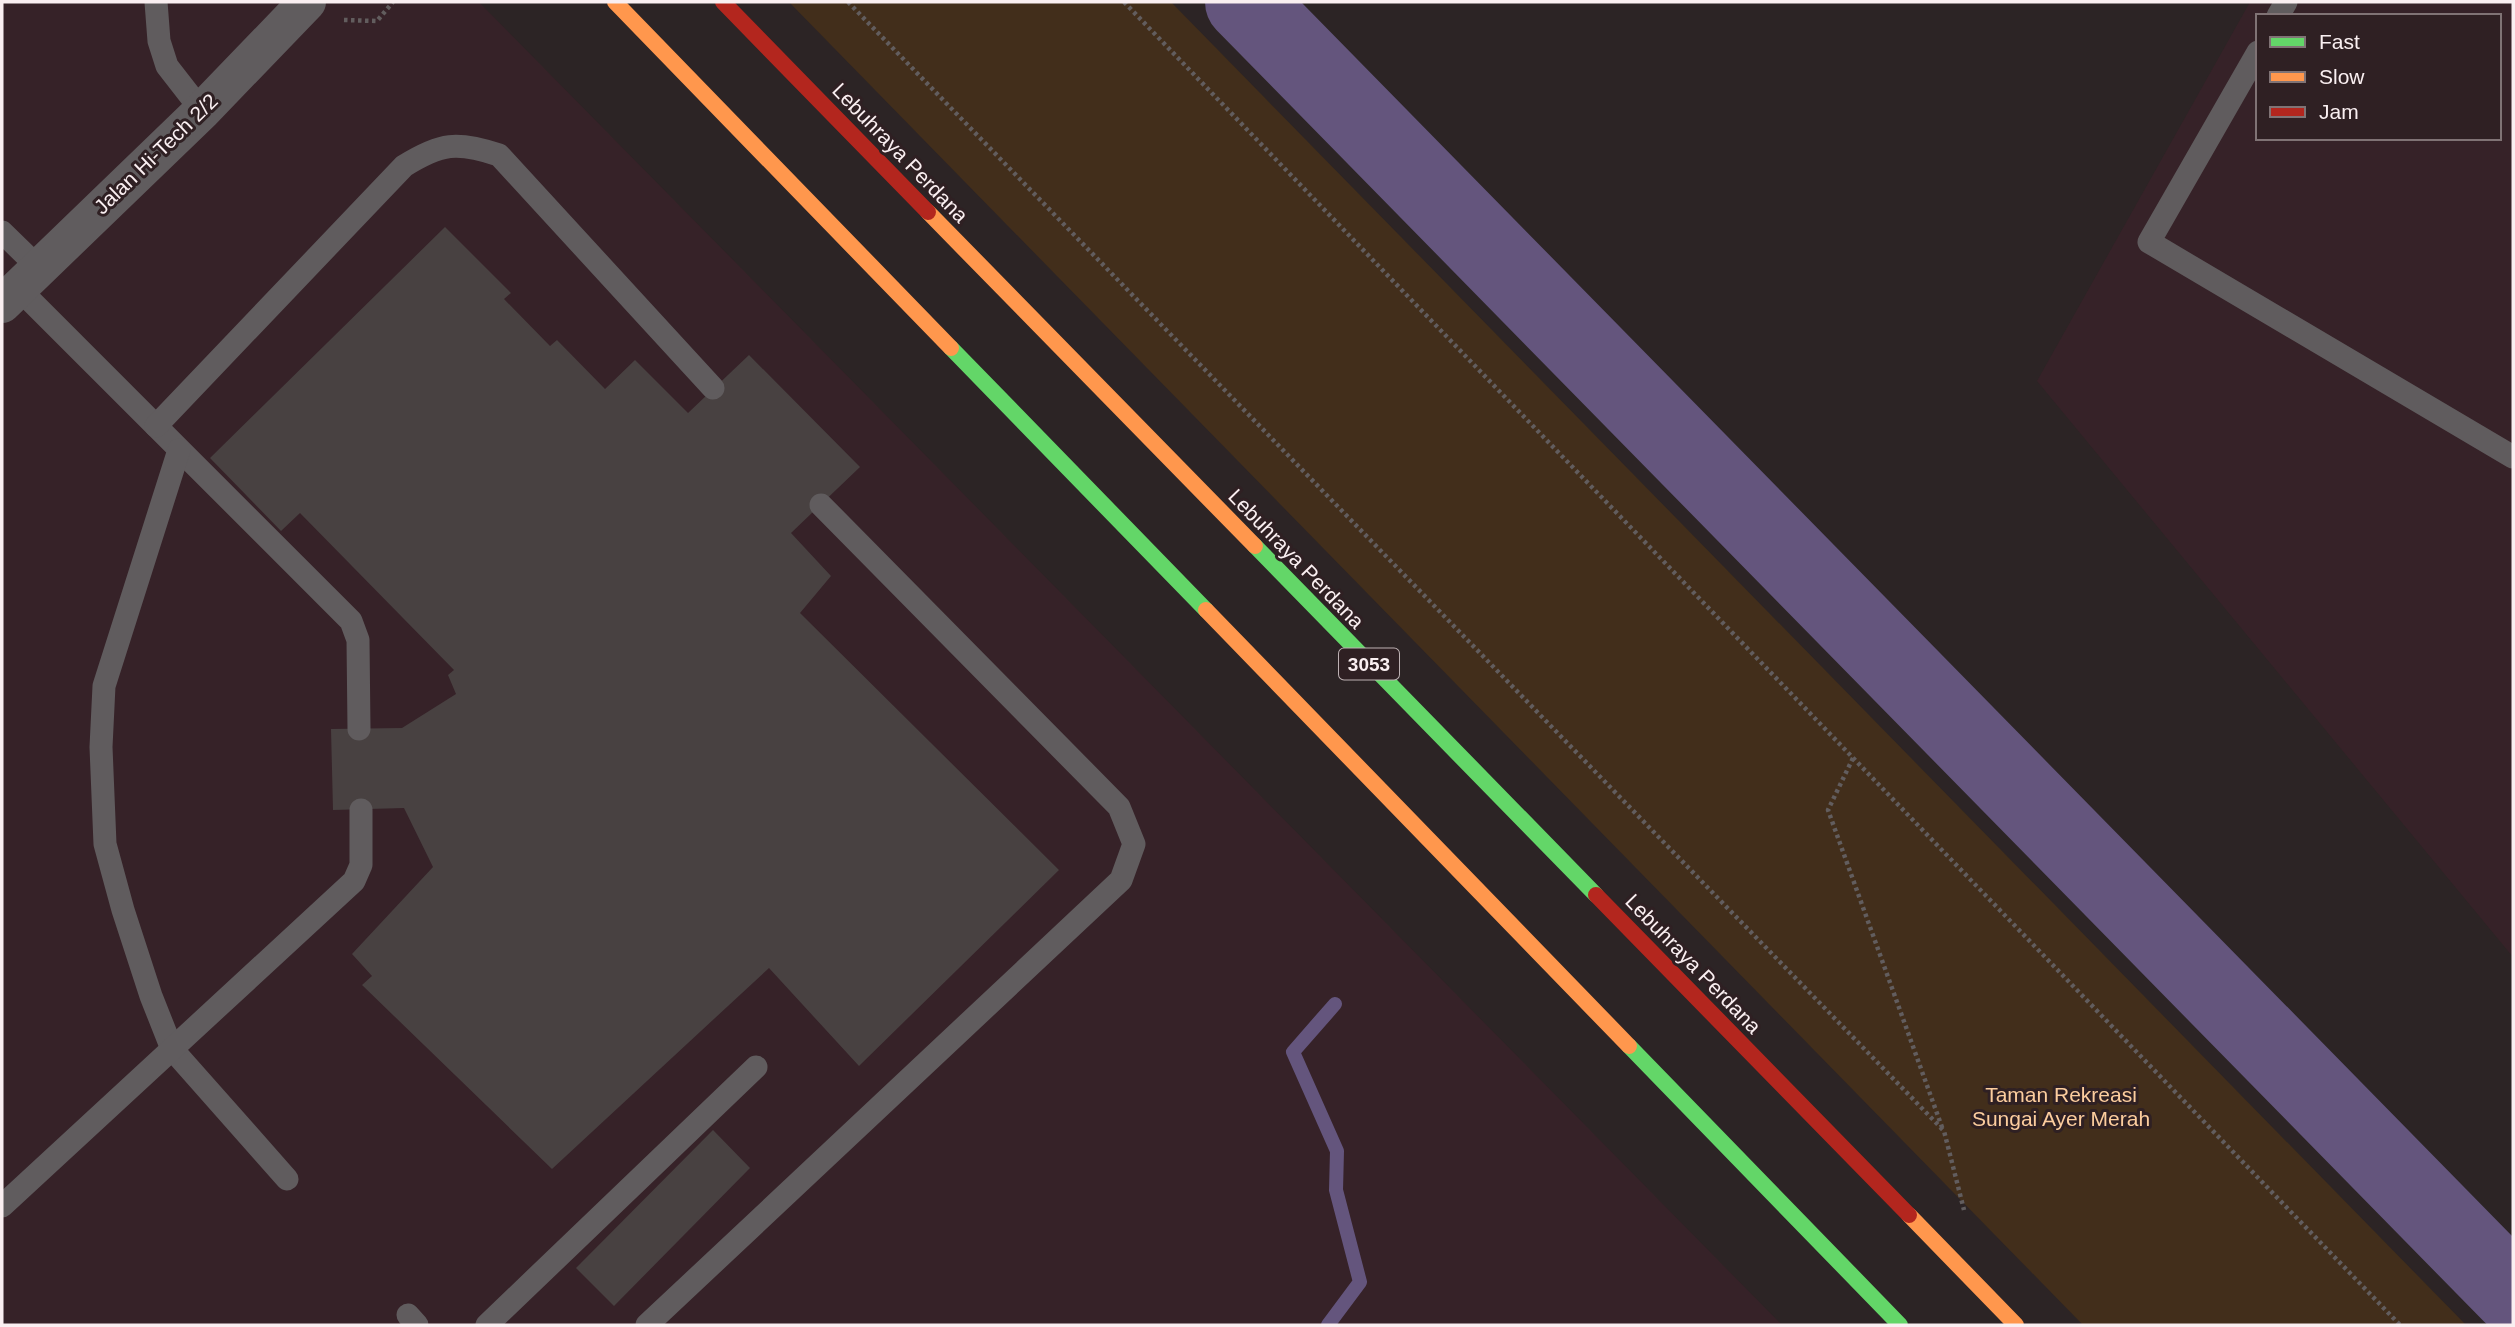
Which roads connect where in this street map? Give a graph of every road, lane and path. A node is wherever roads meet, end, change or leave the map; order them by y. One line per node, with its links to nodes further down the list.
1 (156, 2): 8 (lane)
2 (307, 2): 8 (street, Jalan Hi-Tech 2/2)
3 (615, 2): 27 (main road)
4 (723, 2): 28 (main road, Lebuhraya Perdana / 3053)
5 (848, 2): 21 (path)
6 (1124, 2): 17 (path)
7 (2256, 55): 14 (lane)
8 (202, 111): 10 (street, Jalan Hi-Tech 2/2)
9 (2, 232): 10 (lane)
10 (19, 287): 12 (lane)
11 (713, 388): 12 (lane)
12 (156, 426): 13 (lane)
13 (179, 450): 16 (lane); 19 (lane)
14 (2513, 457)
15 (821, 505): 26 (lane)
16 (359, 729)
17 (1853, 758): 21 (path); 29 (path)
18 (361, 810): 19 (lane)
19 (172, 1049): 22 (lane); 23 (lane)
20 (756, 1067): 25 (lane)
21 (1944, 1131): 24 (path)
22 (287, 1179)
23 (2, 1206)
24 (1965, 1212)
25 (487, 1325)
26 (647, 1325)
27 (1900, 1325)
28 (2016, 1325)
29 (2400, 1325)

